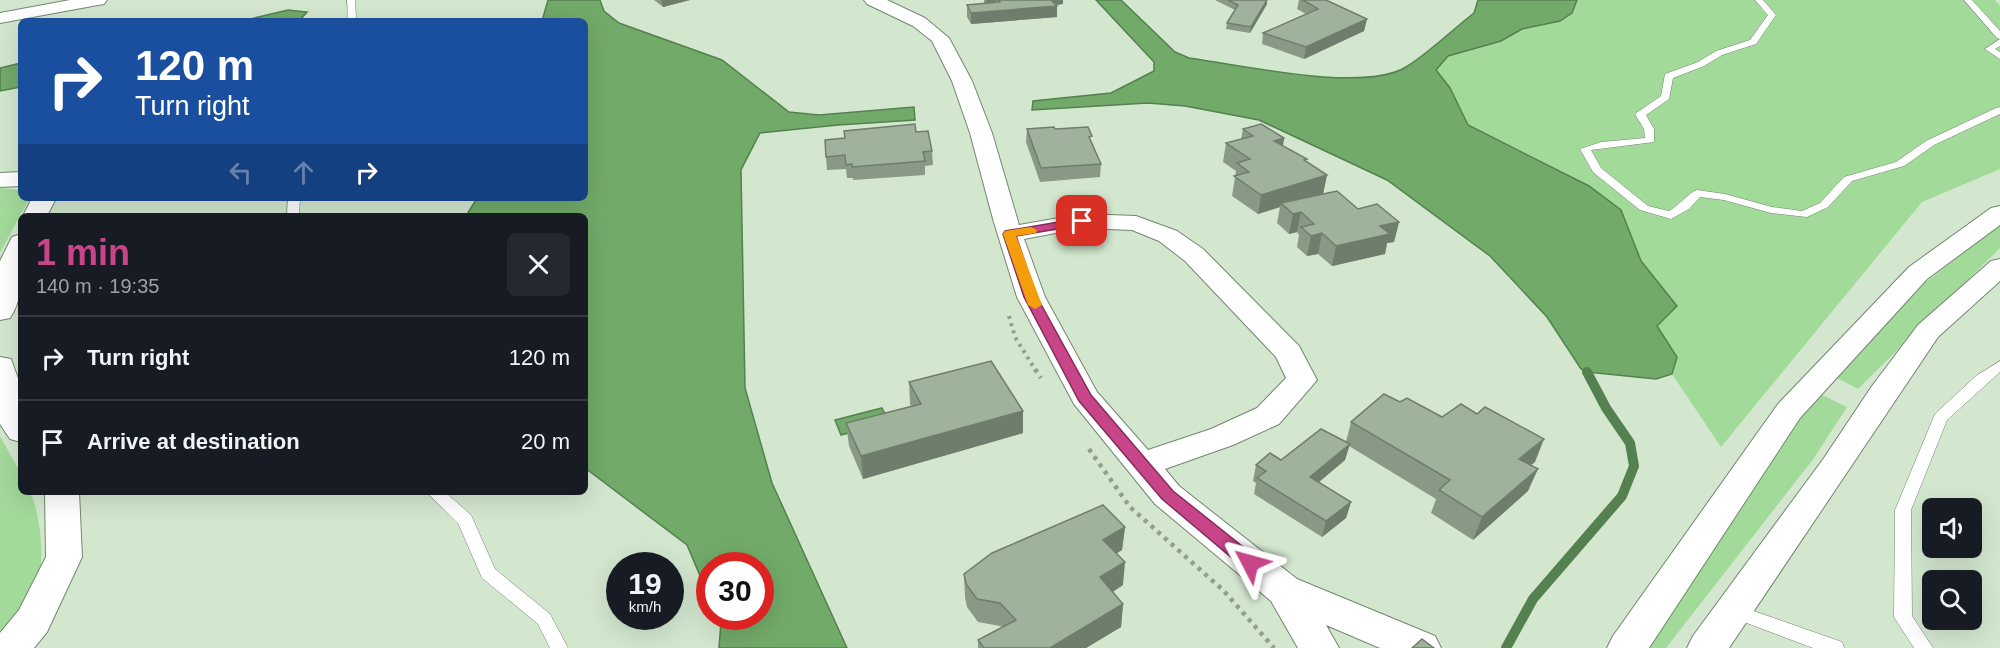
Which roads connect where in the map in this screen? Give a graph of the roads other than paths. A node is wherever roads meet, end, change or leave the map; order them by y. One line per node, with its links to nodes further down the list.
1 (98, 0): 6 (street)
2 (351, 0): 7 (lane)
3 (873, 0): 15 (street)
4 (1759, 0): 11 (lane)
5 (1968, 0): 8 (lane)
6 (0, 18)
7 (352, 18)
8 (2000, 36)
9 (2000, 42): 10 (lane)
10 (2000, 56)
11 (2000, 110)
12 (18, 179): 13 (street)
13 (0, 180)
14 (2000, 213): 31 (street)
15 (1010, 234): 22 (street); 22 (street)
16 (18, 248): 18 (street)
17 (2000, 267): 26 (street)
18 (0, 312)
19 (2000, 365): 34 (lane)
20 (0, 366): 21 (street)
21 (18, 427)
22 (1142, 465): 25 (street)
23 (62, 495): 27 (street)
24 (437, 495): 28 (lane)
25 (1284, 590): 29 (street); 30 (street)
26 (1732, 610): 32 (street); 33 (lane)
27 (11, 648)
28 (559, 648)
29 (1319, 648)
30 (1421, 648)
31 (1628, 648)
32 (1707, 648)
33 (1834, 648)
34 (1924, 648)

